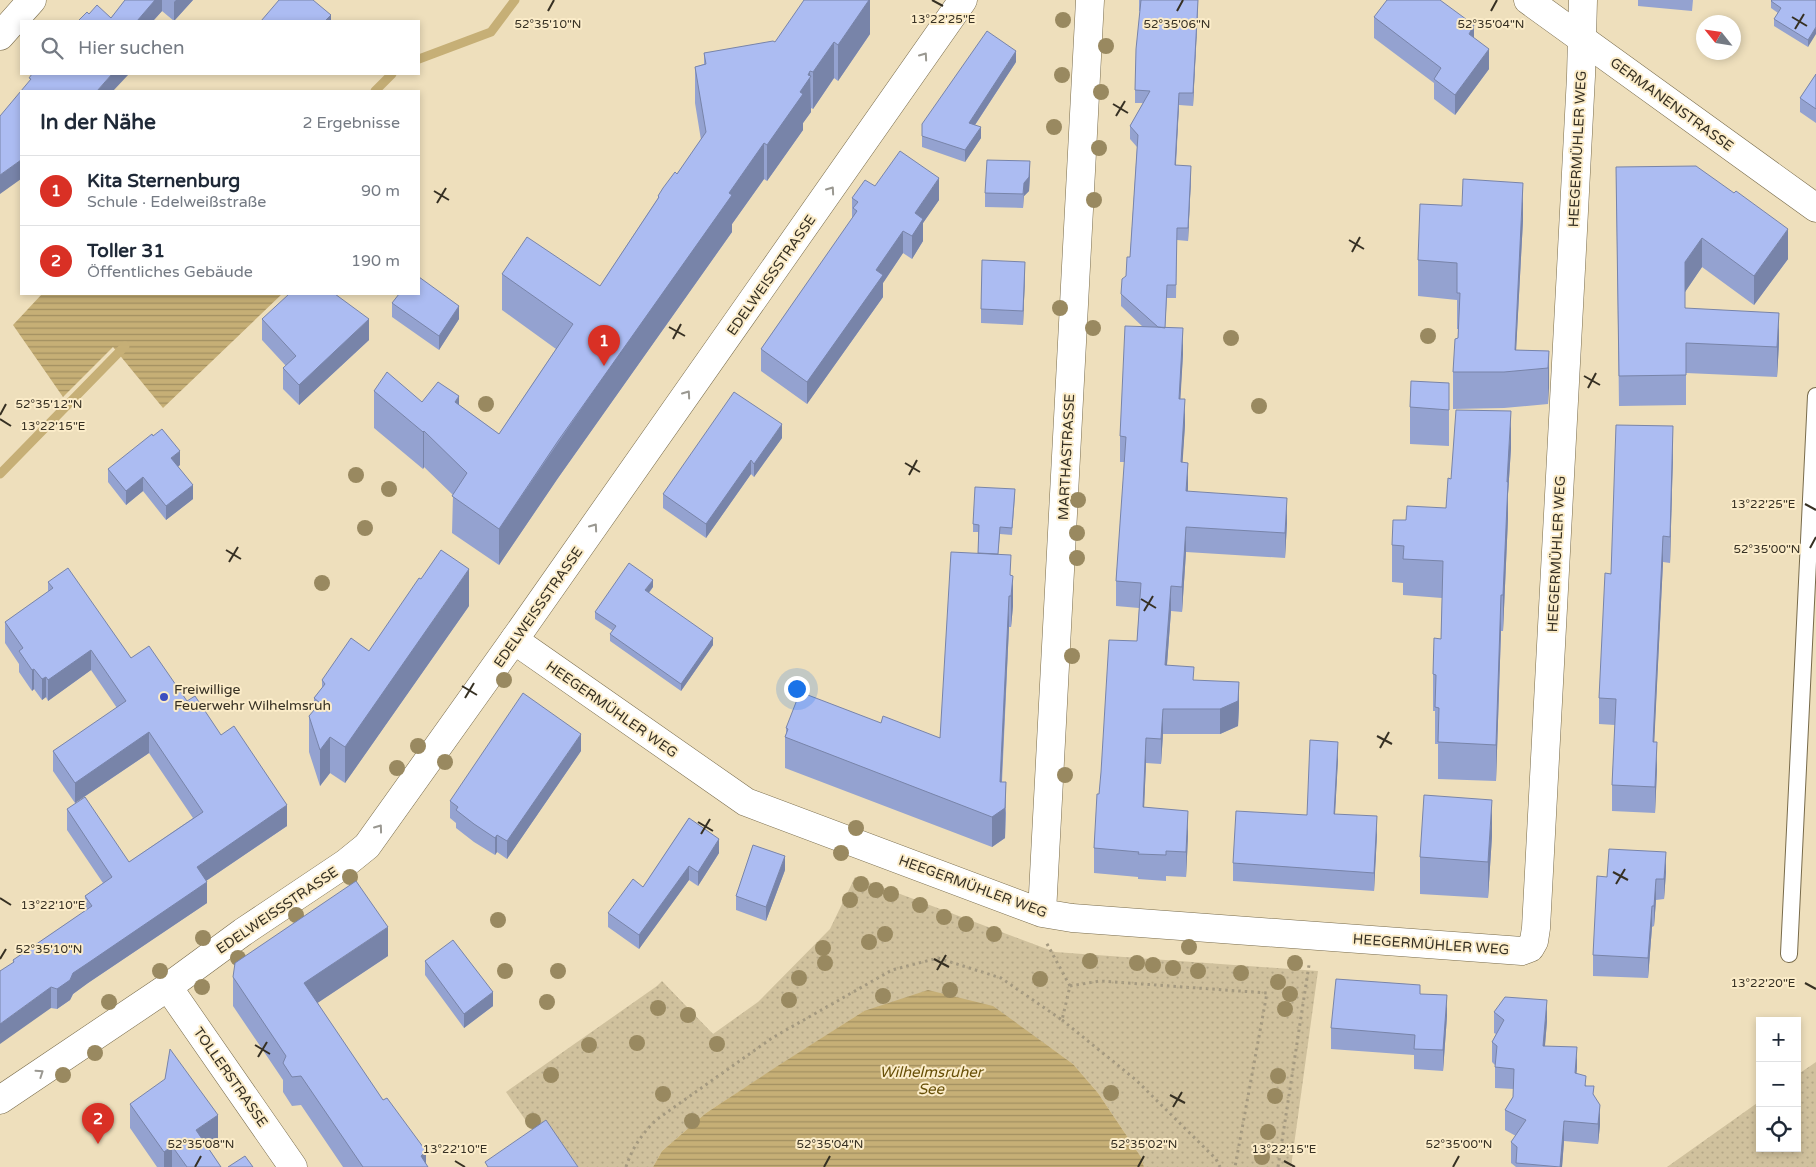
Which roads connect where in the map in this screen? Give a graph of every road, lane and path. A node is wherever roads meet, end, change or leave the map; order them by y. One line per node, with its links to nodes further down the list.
1 (32, 0): 6 (street)
2 (963, 0): 10 (street, EDELWEISSSTRASSE, one-way to 2)
3 (1090, 0): 11 (street, MARTHASTRASSE)
4 (1528, 0): 7 (street, GERMANENSTRASSE)
5 (1583, 0): 7 (street, HEEGERMÜHLER WEG)
6 (0, 36)
7 (1582, 39): 8 (street, GERMANENSTRASSE); 11 (street, HEEGERMÜHLER WEG)
8 (1816, 208)
9 (1816, 396): 13 (lane)
10 (514, 640): 11 (street, HEEGERMÜHLER WEG); 16 (street, EDELWEISSSTRASSE, one-way to 10)
11 (1042, 913)
12 (1045, 941): 15 (path)
13 (1789, 954)
14 (1309, 962): 23 (path)
15 (1070, 986): 17 (path); 22 (path)
16 (168, 987): 18 (street, EDELWEISSSTRASSE, one-way to 16); 19 (street, TOLLERSTRASSE)
17 (1062, 1020): 20 (path); 21 (path)
18 (0, 1100)
19 (293, 1167)
20 (626, 1167)
21 (1220, 1167)
22 (1235, 1167)
23 (1278, 1167)

